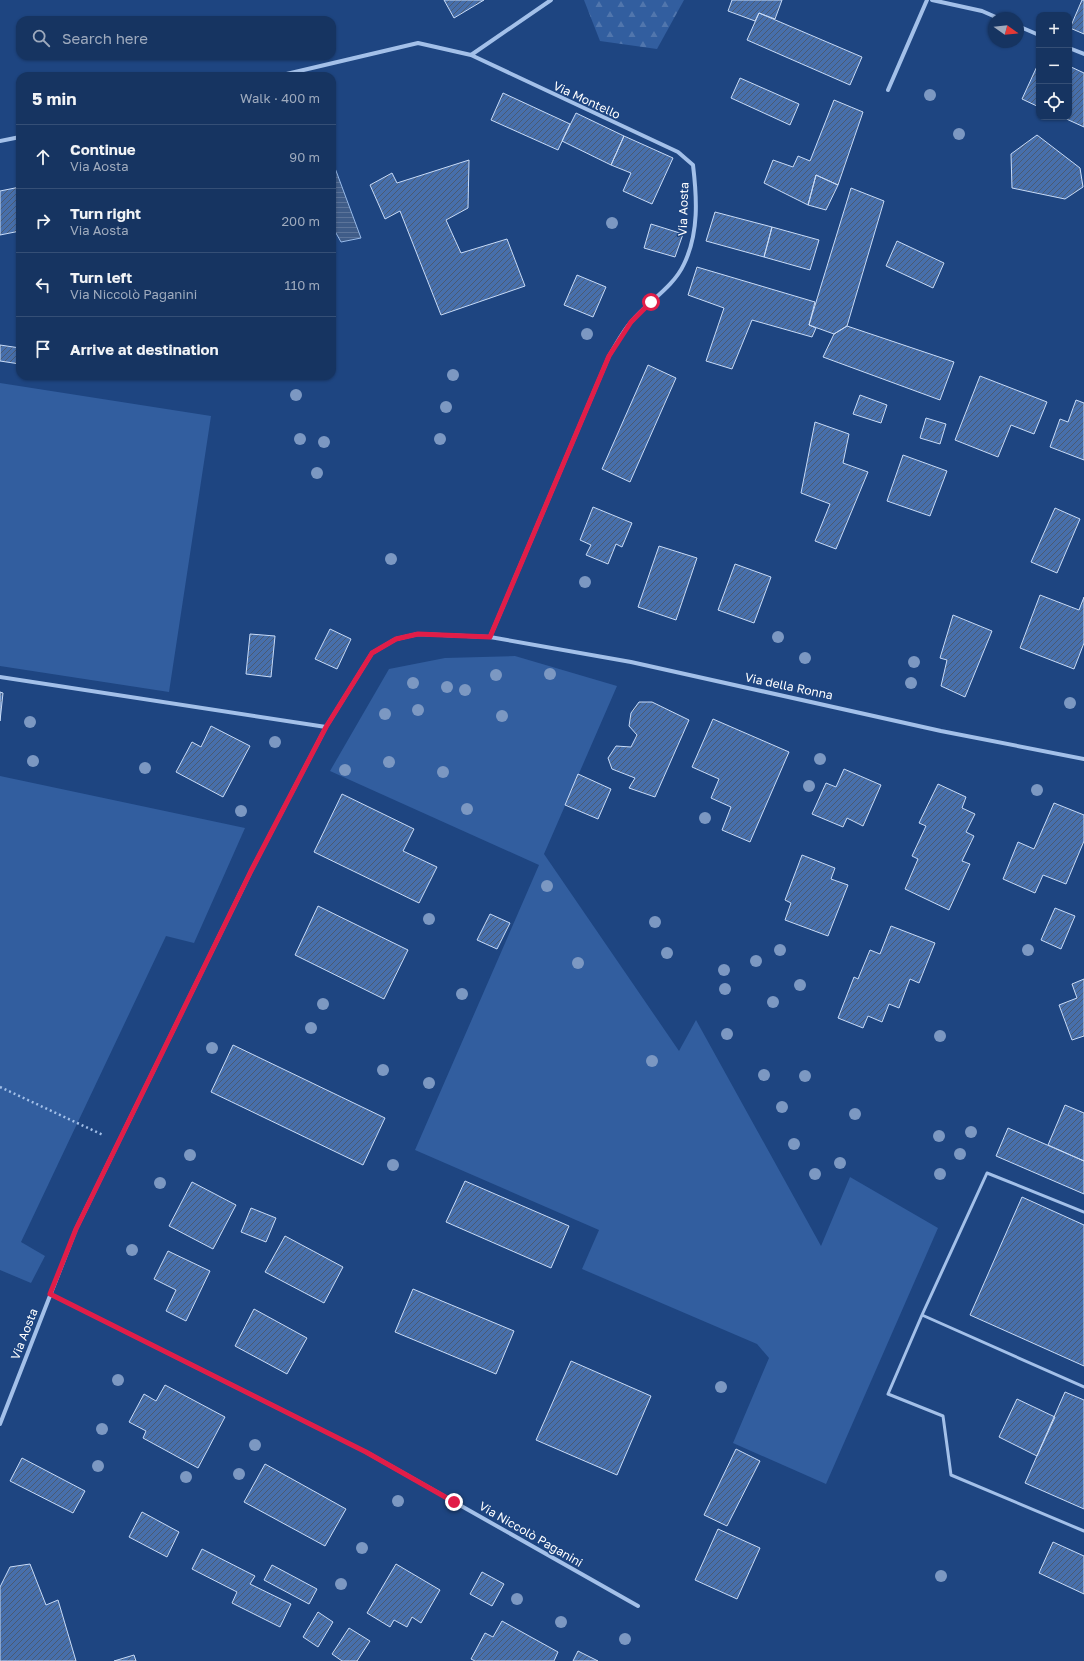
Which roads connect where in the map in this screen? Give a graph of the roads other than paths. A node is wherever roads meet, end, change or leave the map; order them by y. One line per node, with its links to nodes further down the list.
1 (551, 0): 9 (street)
2 (927, 0): 11 (street)
3 (932, 0): 4 (street)
4 (988, 14)
5 (1024, 29): 6 (street)
6 (1036, 34)
7 (1072, 49): 8 (street)
8 (1084, 54)
9 (471, 56): 10 (street, Via Montello); 14 (street, Via Montello)
10 (295, 72)
11 (888, 90)
12 (16, 137): 13 (street)
13 (0, 141)
14 (693, 165): 15 (street, Via Aosta)
15 (490, 637): 17 (street, Via Aosta); 19 (street, Via della Ronna)
16 (0, 677): 17 (street)
17 (326, 727): 21 (street, Via Aosta)
18 (1084, 752): 19 (street)
19 (1083, 758)
20 (1084, 1212): 22 (lane)
21 (50, 1294): 24 (street, Via Aosta); 26 (street, Via Niccolò Paganini)
22 (922, 1316): 23 (lane); 25 (lane)
23 (1084, 1387)
24 (0, 1424)
25 (1084, 1531)
26 (638, 1606)

